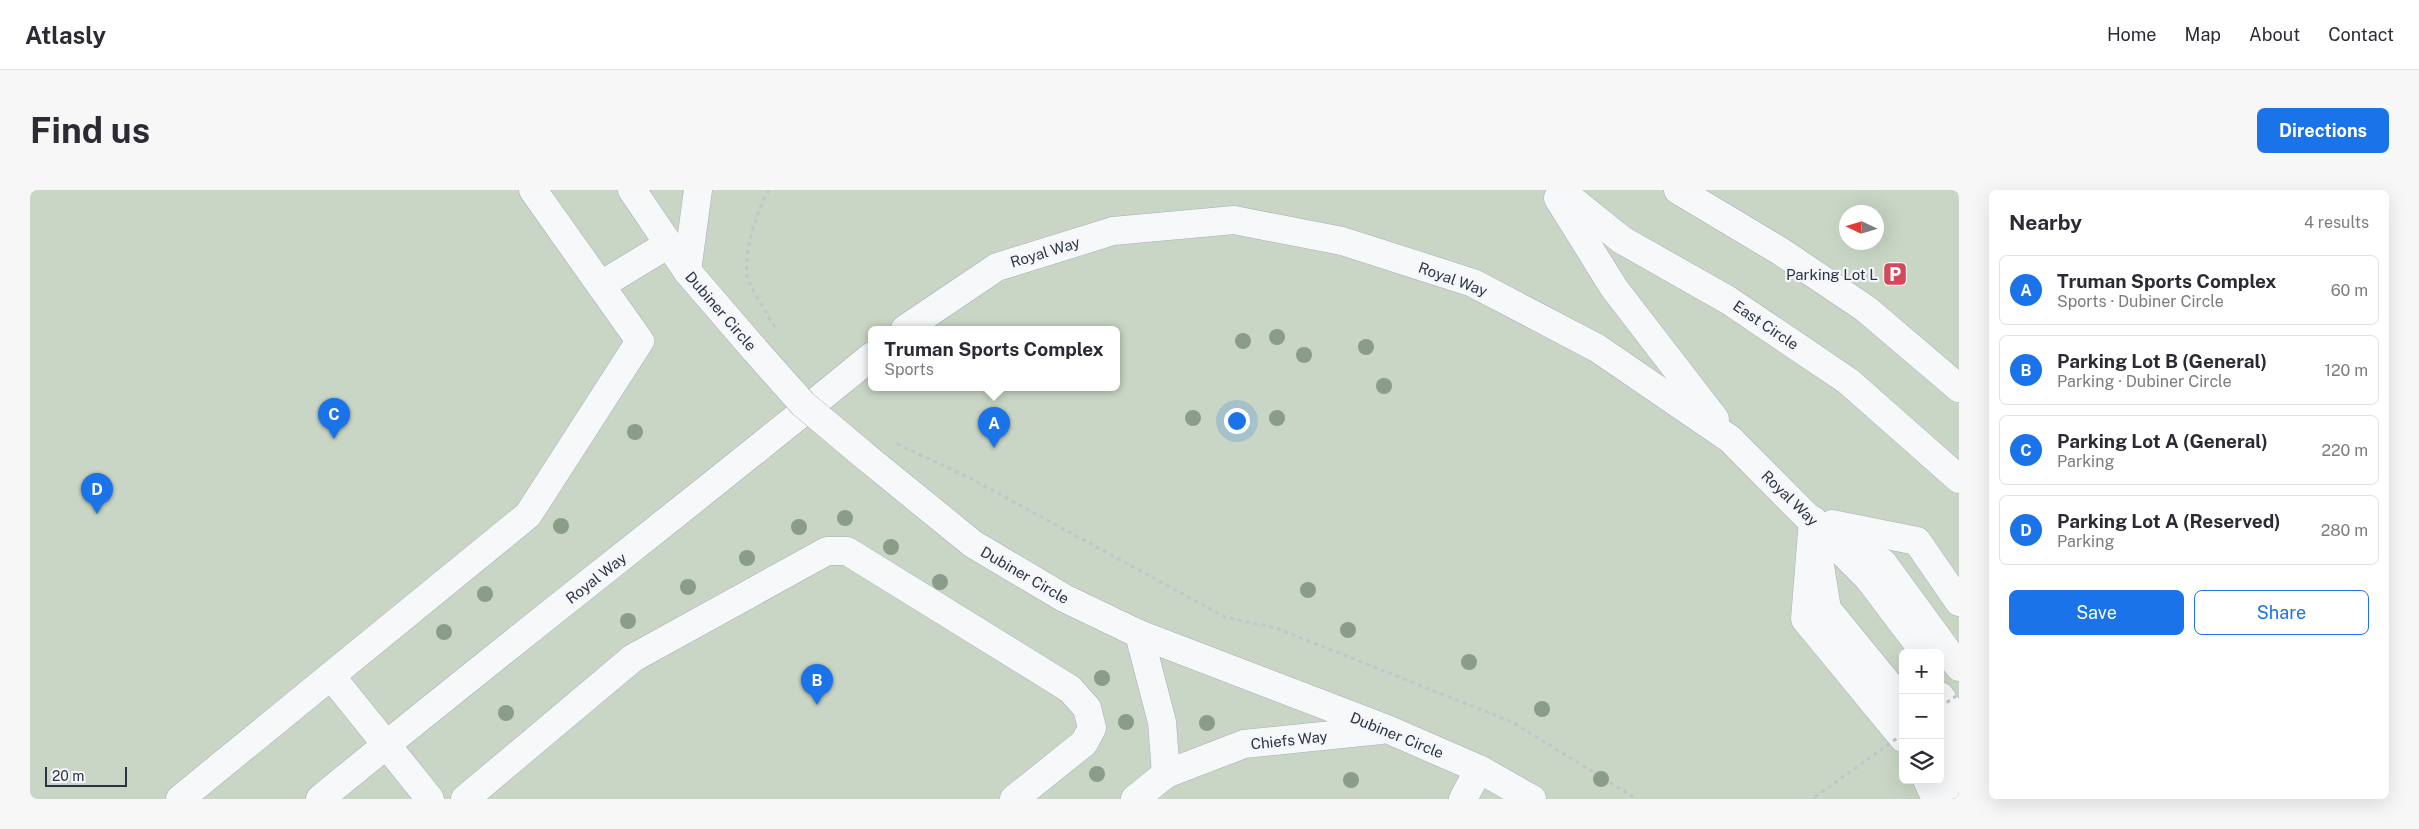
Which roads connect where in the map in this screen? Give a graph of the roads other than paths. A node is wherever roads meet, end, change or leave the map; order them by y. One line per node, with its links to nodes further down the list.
1 (533, 190): 9 (street)
2 (632, 190): 7 (street, Dubiner Circle)
3 (698, 190): 8 (street)
4 (1553, 190): 13 (street)
5 (1560, 190): 14 (street, East Circle)
6 (1678, 190): 12 (street)
7 (667, 245): 8 (street, Dubiner Circle); 9 (street)
8 (687, 271): 17 (street, Dubiner Circle, bridge)
9 (601, 285): 23 (street)
10 (909, 326): 13 (street, Royal Way)
11 (868, 359): 32 (street, Royal Way)
12 (1959, 388)
13 (1730, 439): 15 (street, Royal Way)
14 (1959, 480)
15 (1813, 520): 16 (street); 18 (street); 19 (street); 20 (street, Royal Way); 21 (street); 22 (street); 26 (street); 30 (street)
16 (1959, 602)
17 (1139, 634): 29 (street, Dubiner Circle); 36 (street)
18 (1959, 640)
19 (1904, 649)
20 (1923, 649)
21 (1959, 667)
22 (1899, 673)
23 (331, 676): 32 (street); 39 (street)
24 (1944, 677): 25 (street)
25 (1959, 695)
26 (1899, 697)
27 (1944, 702): 28 (street)
28 (1959, 723)
29 (1386, 729): 34 (street, Dubiner Circle); 36 (street, Chiefs Way)
30 (1899, 731)
31 (1944, 738): 33 (street)
32 (385, 745): 40 (street, Royal Way); 41 (street)
33 (1959, 759)
34 (1479, 769): 45 (street); 46 (street, Dubiner Circle)
35 (1944, 772): 38 (street)
36 (1166, 774): 44 (street, Chiefs Way)
37 (1930, 784): 47 (street)
38 (1959, 795)
39 (180, 799)
40 (320, 799)
41 (430, 799)
42 (464, 799): 43 (street)
43 (1014, 799)
44 (1135, 799)
45 (1463, 799)
46 (1532, 799)
47 (1936, 799)

